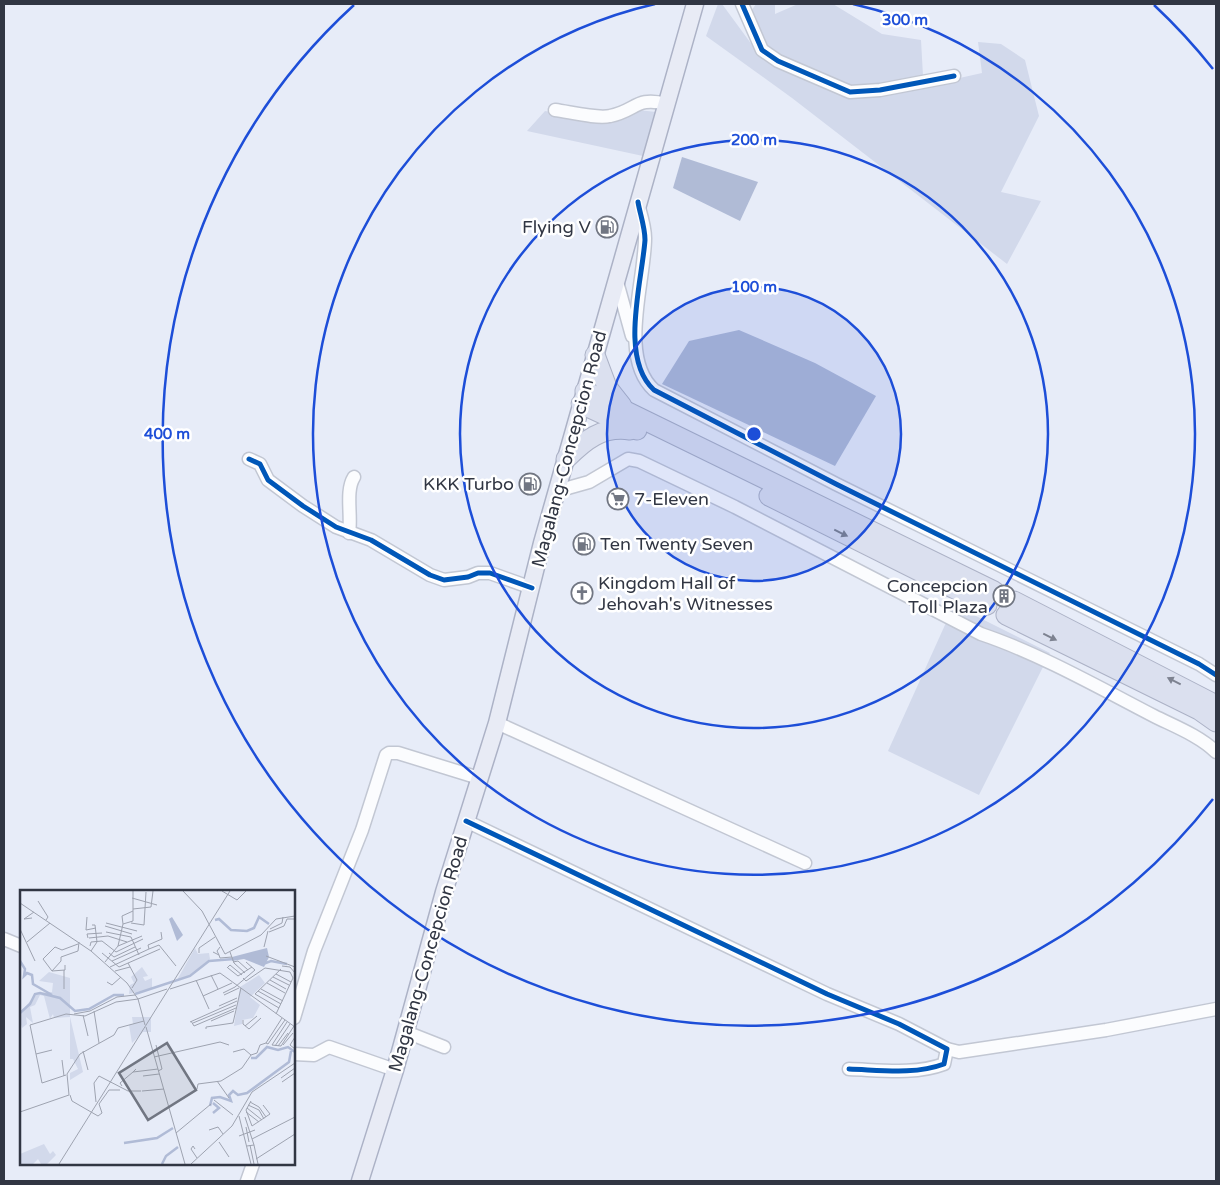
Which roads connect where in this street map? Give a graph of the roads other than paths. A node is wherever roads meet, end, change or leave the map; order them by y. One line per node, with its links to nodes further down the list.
1 (695, 4): 4 (main road, Magalang-Concepcion Road)
2 (742, 4): 3 (street)
3 (954, 76)
4 (666, 104): 5 (street); 6 (main road, Magalang-Concepcion Road)
5 (556, 110)
6 (638, 202): 7 (main road, Magalang-Concepcion Road); 8 (street)
7 (616, 278): 8 (street); 9 (main road, Magalang-Concepcion Road)
8 (634, 343): 19 (street)
9 (595, 355): 10 (main road, Magalang-Concepcion Road); 11 (highway)
10 (583, 398): 11 (highway); 13 (main road, Magalang-Concepcion Road)
11 (639, 425): 13 (highway); 18 (highway)
12 (249, 459): 16 (street)
13 (566, 459): 15 (main road, Magalang-Concepcion Road)
14 (354, 476): 16 (street)
15 (557, 491): 17 (main road, Magalang-Concepcion Road); 23 (street)
16 (349, 533): 17 (street)
17 (532, 588): 21 (main road, Magalang-Concepcion Road)
18 (991, 598)
19 (1216, 675)
20 (1216, 705): 22 (highway, one-way to 22)
21 (497, 722): 24 (main road, Magalang-Concepcion Road); 26 (street)
22 (1216, 722)
23 (1216, 752)
24 (479, 778): 25 (main road, Magalang-Concepcion Road); 30 (street)
25 (466, 822): 31 (main road, Magalang-Concepcion Road); 33 (street)
26 (805, 863)
27 (4, 940): 28 (street)
28 (20, 946)
29 (1216, 1009): 33 (street)
30 (295, 1015)
31 (406, 1032): 32 (street); 36 (main road, Magalang-Concepcion Road)
32 (444, 1047)
33 (947, 1049): 35 (street)
34 (295, 1054): 36 (street)
35 (849, 1069)
36 (395, 1070): 39 (main road, Magalang-Concepcion Road)
37 (253, 1165): 38 (street)
38 (247, 1181)
39 (360, 1181)

